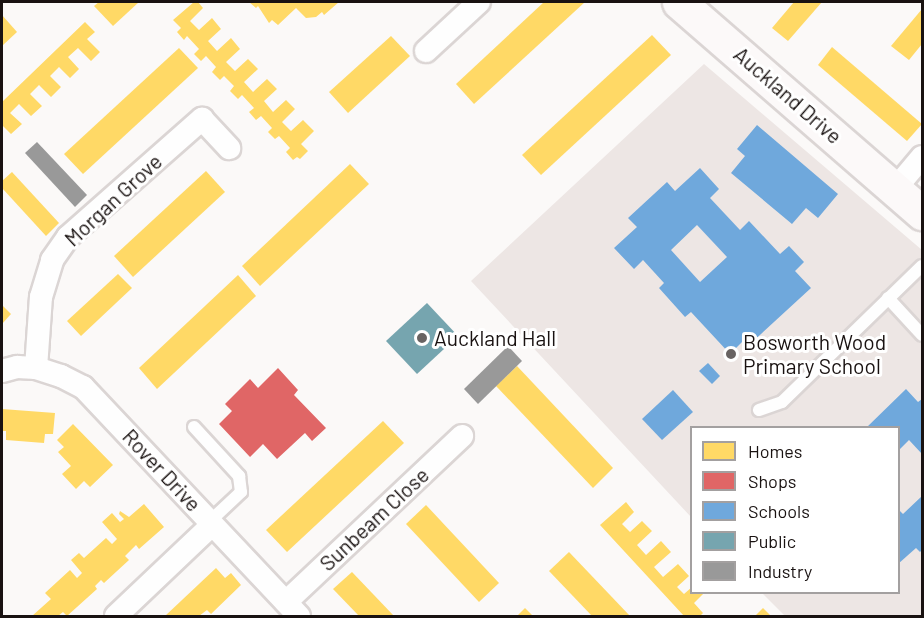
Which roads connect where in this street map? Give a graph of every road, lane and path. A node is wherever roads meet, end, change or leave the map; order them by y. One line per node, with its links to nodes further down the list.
1 (479, 2): 3 (street)
2 (679, 2): 6 (street, Auckland Drive)
3 (426, 51)
4 (229, 148): 11 (street, Morgan Grove)
5 (922, 157): 6 (street)
6 (895, 189): 7 (street, Auckland Drive)
7 (922, 213)
8 (922, 266): 9 (lane)
9 (888, 298): 10 (lane); 13 (lane)
10 (922, 335)
11 (36, 368): 12 (street, Rover Drive); 16 (street, Rover Drive)
12 (2, 371)
13 (759, 410)
14 (194, 427): 16 (lane)
15 (462, 436): 17 (street, Sunbeam Close)
16 (211, 523): 17 (street, Rover Drive); 18 (street)
17 (292, 609)
18 (116, 616)

